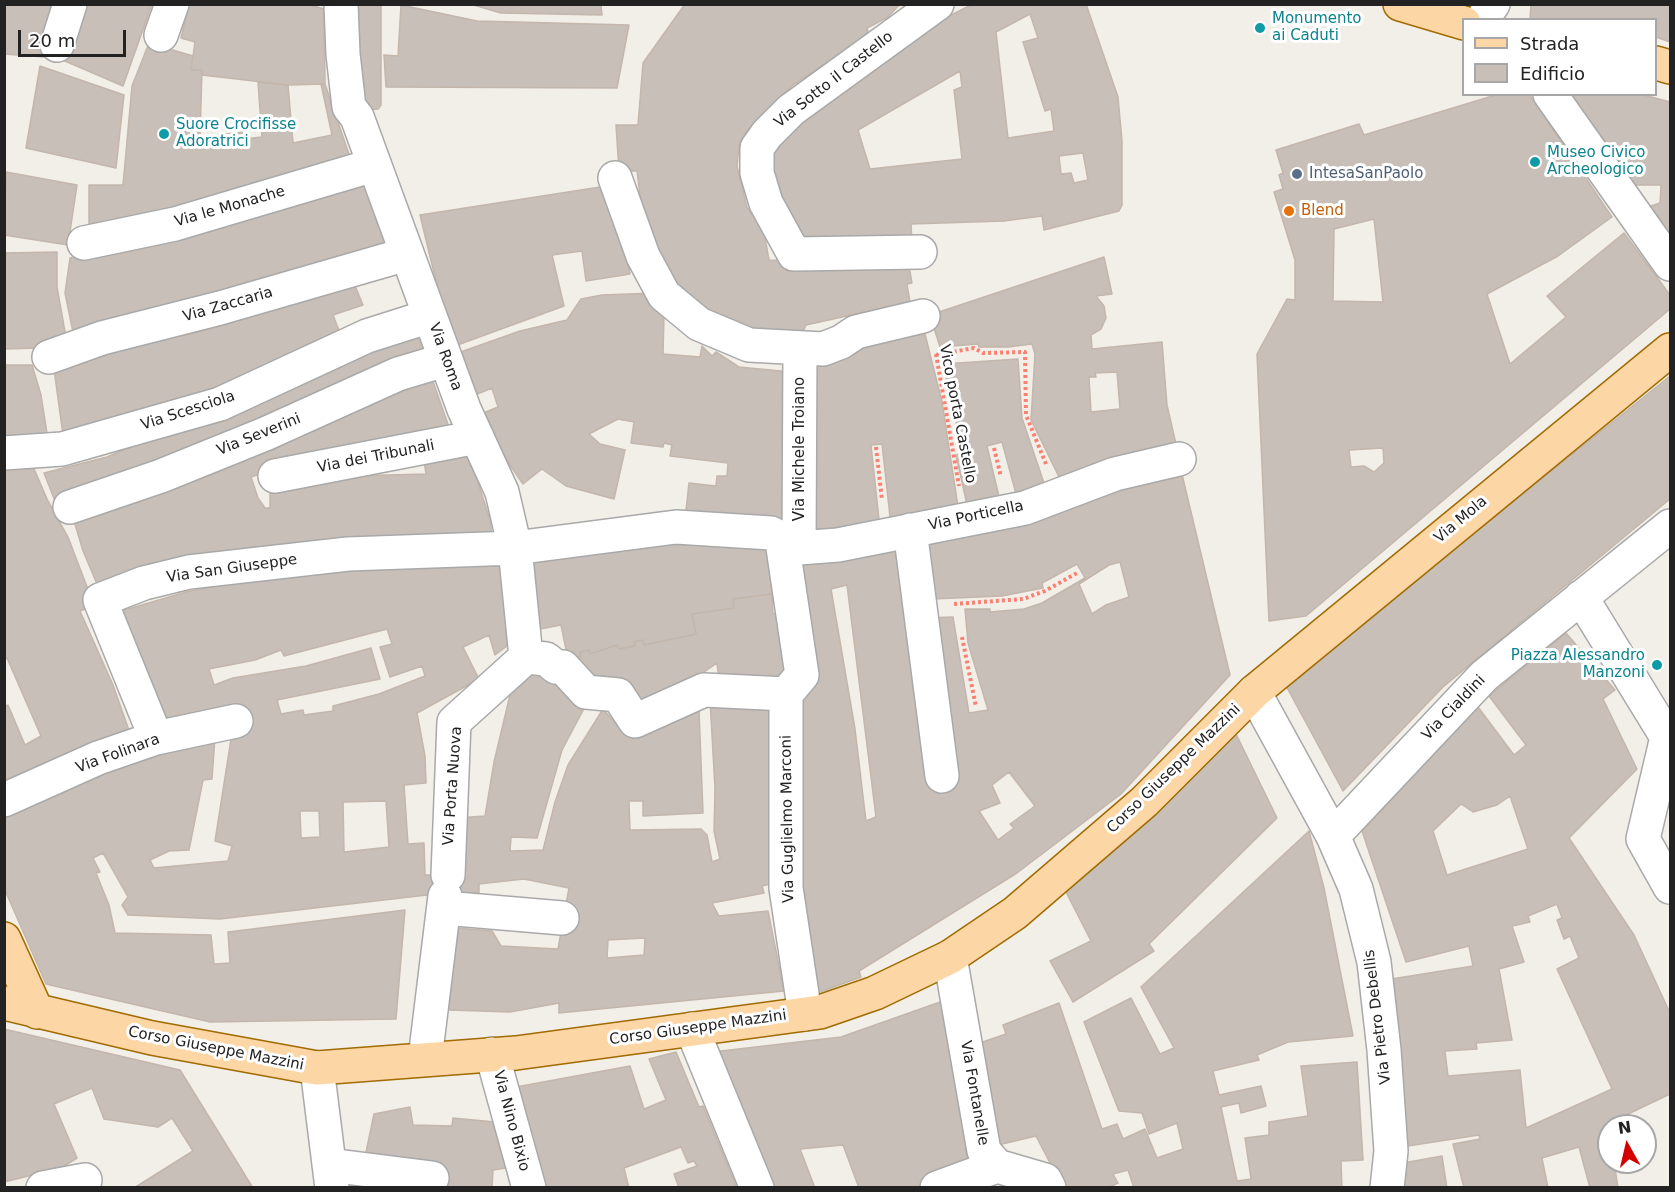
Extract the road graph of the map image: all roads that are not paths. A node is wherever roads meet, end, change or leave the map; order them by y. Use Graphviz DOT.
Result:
graph roads {
  1 [pos="70,4"];
  2 [pos="172,4"];
  3 [pos="341,4"];
  4 [pos="937,4"];
  5 [pos="1400,4"];
  6 [pos="1493,4"];
  7 [pos="1483,18"];
  8 [pos="1462,22"];
  9 [pos="161,35"];
  10 [pos="57,45"];
  11 [pos="1551,96"];
  12 [pos="375,165"];
  13 [pos="615,178"];
  14 [pos="84,243"];
  15 [pos="920,252"];
  16 [pos="407,254"];
  17 [pos="1671,264"];
  18 [pos="430,316"];
  19 [pos="922,316"];
  20 [pos="800,349"];
  21 [pos="1671,350"];
  22 [pos="49,357"];
  23 [pos="445,360"];
  24 [pos="477,437"];
  25 [pos="4,453"];
  26 [pos="1179,459"];
  27 [pos="275,476"];
  28 [pos="70,507"];
  29 [pos="1671,526"];
  30 [pos="898,532"];
  31 [pos="784,541"];
  32 [pos="515,548"];
  33 [pos="1581,597"];
  34 [pos="526,657"];
  35 [pos="1254,693"];
  36 [pos="786,694"];
  37 [pos="236,721"];
  38 [pos="156,738"];
  39 [pos="942,776"];
  40 [pos="4,800"];
  41 [pos="1333,836"];
  42 [pos="1671,887"];
  43 [pos="446,893"];
  44 [pos="562,918"];
  45 [pos="4,939"];
  46 [pos="950,957"];
  47 [pos="4,1003"];
  48 [pos="37,1012"];
  49 [pos="805,1014"];
  50 [pos="692,1029"];
  51 [pos="492,1054"];
  52 [pos="425,1059"];
  53 [pos="317,1068"];
  54 [pos="997,1166"];
  55 [pos="331,1176"];
  56 [pos="432,1178"];
  57 [pos="85,1180"];
  58 [pos="43,1188"];
  59 [pos="529,1188"];
  60 [pos="757,1188"];
  61 [pos="937,1188"];
  62 [pos="1049,1188"];
  63 [pos="1386,1188"];
  1 -- 10 [label="street"];
  2 -- 9 [label="street"];
  3 -- 12 [label="street, Via Roma"];
  4 -- 15 [label="street, Via Sotto il Castello"];
  5 -- 8 [label="main road"];
  6 -- 7 [label="street"];
  11 -- 17 [label="street"];
  12 -- 14 [label="street, Via le Monache"];
  12 -- 16 [label="street, Via Roma"];
  13 -- 20 [label="street"];
  16 -- 18 [label="street, Via Roma"];
  16 -- 22 [label="street, Via Zaccaria"];
  18 -- 23 [label="street, Via Roma"];
  18 -- 25 [label="street, Via Scesciola"];
  19 -- 20 [label="street"];
  20 -- 31 [label="street, Via Michele Troiano"];
  21 -- 35 [label="main road, Via Mola"];
  23 -- 24 [label="street, Via Roma"];
  23 -- 28 [label="street, Via Severini"];
  24 -- 27 [label="street, Via dei Tribunali"];
  24 -- 32 [label="street, Via Roma"];
  26 -- 30 [label="street, Via Porticella"];
  29 -- 33 [label="street, Via Cialdini"];
  30 -- 31 [label="street, Via Porticella"];
  30 -- 39 [label="street"];
  31 -- 32 [label="street, Via Porticella"];
  31 -- 36 [label="street, Via Michele Troiano"];
  32 -- 34 [label="street"];
  32 -- 38 [label="street, Via San Giuseppe"];
  33 -- 41 [label="street, Via Cialdini"];
  33 -- 42 [label="street"];
  34 -- 36 [label="street"];
  34 -- 43 [label="street, Via Porta Nuova"];
  35 -- 41 [label="street, Via Pietro Debellis"];
  35 -- 46 [label="main road, Corso Giuseppe Mazzini"];
  36 -- 49 [label="street, Via Guglielmo Marconi"];
  37 -- 38 [label="street, Via Folinara"];
  38 -- 40 [label="street, Via Folinara"];
  41 -- 63 [label="street, Via Pietro Debellis"];
  43 -- 44 [label="street"];
  43 -- 52 [label="street, Via Porta Nuova"];
  45 -- 48 [label="main road"];
  46 -- 49 [label="main road, Corso Giuseppe Mazzini"];
  46 -- 54 [label="street, Via Fontanelle"];
  47 -- 48 [label="main road, Corso Giuseppe Mazzini"];
  48 -- 53 [label="main road, Corso Giuseppe Mazzini"];
  49 -- 50 [label="main road, Corso Giuseppe Mazzini"];
  50 -- 51 [label="main road, Corso Giuseppe Mazzini"];
  50 -- 60 [label="street"];
  51 -- 52 [label="main road, Corso Giuseppe Mazzini"];
  51 -- 59 [label="street, Via Nino Bixio"];
  52 -- 53 [label="main road, Corso Giuseppe Mazzini"];
  53 -- 55 [label="street"];
  54 -- 61 [label="street"];
  54 -- 62 [label="street"];
  55 -- 56 [label="street"];
  57 -- 58 [label="street"];
}
